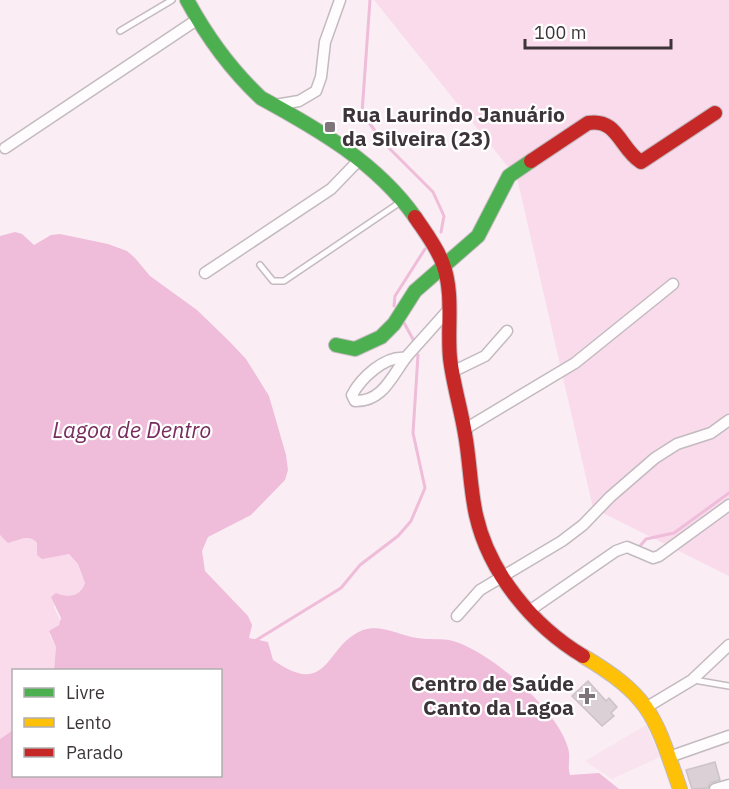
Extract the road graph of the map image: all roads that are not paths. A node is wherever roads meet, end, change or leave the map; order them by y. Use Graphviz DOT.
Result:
graph roads {
  1 [pos="172,0"];
  2 [pos="187,0"];
  3 [pos="340,0"];
  4 [pos="198,19"];
  5 [pos="120,31"];
  6 [pos="275,105"];
  7 [pos="715,113"];
  8 [pos="5,148"];
  9 [pos="360,159"];
  10 [pos="403,201"];
  11 [pos="261,265"];
  12 [pos="444,266"];
  13 [pos="205,273"];
  14 [pos="673,285"];
  15 [pos="449,309"];
  16 [pos="507,331"];
  17 [pos="336,345"];
  18 [pos="406,358"];
  19 [pos="452,372"];
  20 [pos="729,420"];
  21 [pos="465,429"];
  22 [pos="729,505"];
  23 [pos="503,575"];
  24 [pos="530,610"];
  25 [pos="458,616"];
  26 [pos="729,645"];
  27 [pos="692,680"];
  28 [pos="729,686"];
  29 [pos="647,707"];
  30 [pos="729,736"];
  31 [pos="669,757"];
  32 [pos="729,785"];
  33 [pos="680,789"];
  34 [pos="715,789"];
  1 -- 5 [label="lane"];
  2 -- 4 [label="main road"];
  3 -- 6 [label="street"];
  4 -- 6 [label="main road"];
  4 -- 8 [label="street"];
  6 -- 9 [label="main road"];
  7 -- 12 [label="main road"];
  9 -- 10 [label="main road"];
  9 -- 13 [label="street"];
  10 -- 11 [label="lane"];
  10 -- 12 [label="main road"];
  12 -- 15 [label="main road"];
  12 -- 17 [label="main road"];
  14 -- 21 [label="street"];
  15 -- 18 [label="street"];
  15 -- 19 [label="main road"];
  16 -- 19 [label="street"];
  18 -- 18 [label="street"];
  19 -- 21 [label="main road"];
  20 -- 23 [label="street"];
  21 -- 23 [label="main road"];
  22 -- 24 [label="street"];
  23 -- 24 [label="main road"];
  23 -- 25 [label="street"];
  24 -- 29 [label="main road"];
  26 -- 27 [label="street"];
  27 -- 28 [label="lane"];
  27 -- 29 [label="street"];
  29 -- 31 [label="main road"];
  30 -- 31 [label="street"];
  31 -- 33 [label="main road"];
  32 -- 34 [label="street"];
}
